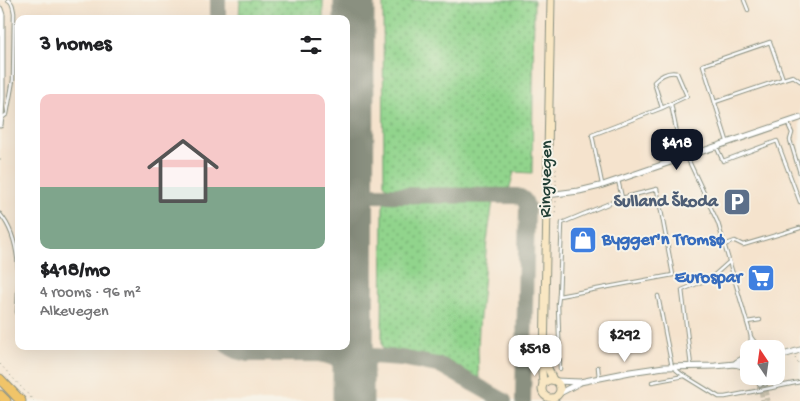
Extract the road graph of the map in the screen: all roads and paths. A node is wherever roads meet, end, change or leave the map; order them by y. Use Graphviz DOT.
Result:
graph roads {
  1 [pos="8,0"];
  2 [pos="551,0"];
  3 [pos="744,0"];
  4 [pos="0,9"];
  5 [pos="748,10"];
  6 [pos="783,79"];
  7 [pos="800,81"];
  8 [pos="715,102"];
  9 [pos="671,104"];
  10 [pos="662,108"];
  11 [pos="2,118"];
  12 [pos="800,118"];
  13 [pos="787,122"];
  14 [pos="0,125"];
  15 [pos="727,143"];
  16 [pos="717,146"];
  17 [pos="686,157"];
  18 [pos="553,159"];
  19 [pos="800,173"];
  20 [pos="618,180"];
  21 [pos="602,185"];
  22 [pos="556,188"];
  23 [pos="547,195"];
  24 [pos="622,198"];
  25 [pos="556,201"];
  26 [pos="800,202"];
  27 [pos="0,214"];
  28 [pos="551,222"];
  29 [pos="800,228"];
  30 [pos="724,245"];
  31 [pos="15,248"];
  32 [pos="729,262"];
  33 [pos="559,296"];
  34 [pos="658,296"];
  35 [pos="760,320"];
  36 [pos="747,322"];
  37 [pos="751,337"];
  38 [pos="751,340"];
  39 [pos="753,340"];
  40 [pos="800,350"];
  41 [pos="785,354"];
  42 [pos="795,357"];
  43 [pos="544,358"];
  44 [pos="740,360"];
  45 [pos="0,364"];
  46 [pos="735,364"];
  47 [pos="740,365"];
  48 [pos="691,366"];
  49 [pos="800,366"];
  50 [pos="598,367"];
  51 [pos="672,367"];
  52 [pos="560,369"];
  53 [pos="686,376"];
  54 [pos="599,378"];
  55 [pos="0,379"];
  56 [pos="554,381"];
  57 [pos="580,382"];
  58 [pos="652,382"];
  59 [pos="800,382"];
  60 [pos="543,384"];
  61 [pos="0,395"];
  62 [pos="543,397"];
  63 [pos="555,397"];
  64 [pos="6,401"];
  65 [pos="21,401"];
  66 [pos="34,401"];
  1 -- 11 [label="lane"];
  2 -- 23 [label="street, Ringvegen"];
  3 -- 5 [label="lane"];
  4 -- 11 [label="street"];
  6 -- 7 [label="lane"];
  6 -- 8 [label="lane"];
  6 -- 8 [label="lane"];
  8 -- 15 [label="lane"];
  9 -- 10 [label="lane"];
  9 -- 10 [label="lane"];
  9 -- 17 [label="lane"];
  10 -- 21 [label="lane"];
  11 -- 14 [label="street"];
  12 -- 13 [label="street"];
  13 -- 15 [label="street"];
  13 -- 19 [label="lane"];
  15 -- 16 [label="street"];
  16 -- 17 [label="street"];
  16 -- 26 [label="lane"];
  17 -- 20 [label="street"];
  17 -- 30 [label="lane"];
  18 -- 22 [label="path"];
  20 -- 21 [label="street"];
  20 -- 24 [label="lane"];
  21 -- 23 [label="street"];
  23 -- 43 [label="street, Ringvegen"];
  24 -- 33 [label="lane"];
  24 -- 33 [label="lane"];
  25 -- 28 [label="path"];
  27 -- 31 [label="lane"];
  29 -- 30 [label="lane"];
  30 -- 32 [label="lane"];
  32 -- 36 [label="lane"];
  32 -- 48 [label="lane"];
  33 -- 52 [label="lane"];
  34 -- 51 [label="lane"];
  35 -- 36 [label="lane"];
  36 -- 37 [label="lane"];
  37 -- 38 [label="lane"];
  37 -- 39 [label="lane"];
  40 -- 41 [label="street"];
  42 -- 49 [label="path"];
  43 -- 56 [label="street, Ringvegen"];
  43 -- 60 [label="street, Ringvegen"];
  44 -- 46 [label="street"];
  45 -- 66 [label="path"];
  46 -- 47 [label="street"];
  46 -- 48 [label="street"];
  48 -- 51 [label="street"];
  50 -- 54 [label="lane"];
  51 -- 53 [label="lane"];
  51 -- 54 [label="street"];
  53 -- 58 [label="lane"];
  53 -- 59 [label="lane, bridge"];
  54 -- 57 [label="street"];
  55 -- 65 [label="highway"];
  56 -- 57 [label="street"];
  56 -- 60 [label="street"];
  56 -- 63 [label="street"];
  57 -- 63 [label="street"];
  60 -- 62 [label="street"];
  61 -- 64 [label="highway"];
  62 -- 63 [label="street"];
}
